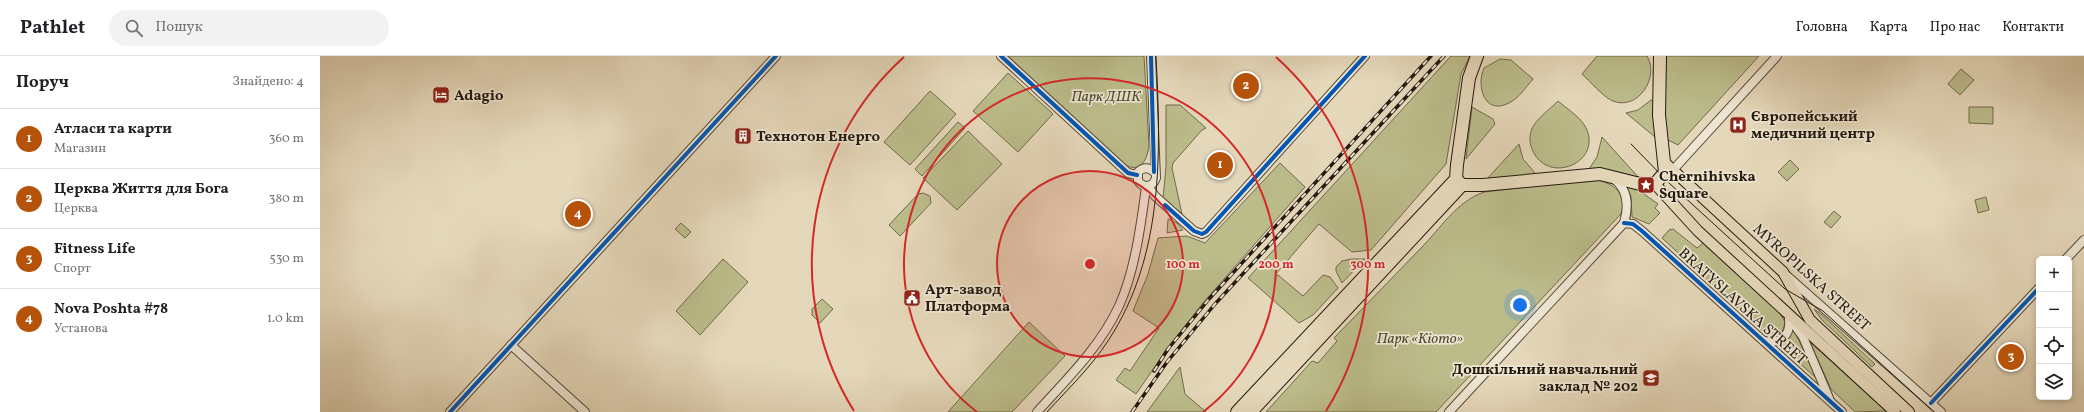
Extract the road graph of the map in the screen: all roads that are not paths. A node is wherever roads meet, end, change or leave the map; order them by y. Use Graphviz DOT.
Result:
graph roads {
  1 [pos="776,56"];
  2 [pos="1001,56"];
  3 [pos="1151,56"];
  4 [pos="1365,56"];
  5 [pos="1477,56"];
  6 [pos="1660,56"];
  7 [pos="1777,56"];
  8 [pos="1668,166"];
  9 [pos="1154,172"];
  10 [pos="1137,175"];
  11 [pos="1609,175"];
  12 [pos="1459,182"];
  13 [pos="1655,184"];
  14 [pos="1147,186"];
  15 [pos="1165,205"];
  16 [pos="1144,207"];
  17 [pos="1624,223"];
  18 [pos="2084,240"];
  19 [pos="2069,256"];
  20 [pos="1783,272"];
  21 [pos="2036,291"];
  22 [pos="1807,317"];
  23 [pos="1791,320"];
  24 [pos="1764,341"];
  25 [pos="511,345"];
  26 [pos="1830,401"];
  27 [pos="1931,403"];
  28 [pos="450,412"];
  29 [pos="585,412"];
  30 [pos="1037,412"];
  31 [pos="1236,412"];
  32 [pos="1251,412"];
  33 [pos="1449,412"];
  34 [pos="1842,412"];
  35 [pos="1895,412"];
  36 [pos="1909,412"];
  37 [pos="1941,412"];
  1 -- 25 [label="street"];
  2 -- 10 [label="street"];
  3 -- 9 [label="street"];
  4 -- 15 [label="street"];
  5 -- 12 [label="highway"];
  6 -- 8 [label="highway"];
  7 -- 8 [label="street"];
  8 -- 13 [label="highway"];
  8 -- 20 [label="main road, MYROPILSKA STREET"];
  9 -- 10 [label="street"];
  9 -- 14 [label="street"];
  10 -- 14 [label="street"];
  11 -- 12 [label="highway"];
  11 -- 13 [label="highway"];
  11 -- 17 [label="street"];
  12 -- 31 [label="highway"];
  12 -- 32 [label="highway"];
  13 -- 23 [label="main road, BRATYSLAVSKA STREET"];
  14 -- 15 [label="street"];
  14 -- 16 [label="street"];
  15 -- 16 [label="street"];
  16 -- 30 [label="street"];
  17 -- 24 [label="street, BRATYSLAVSKA STREET"];
  17 -- 33 [label="street"];
  18 -- 19 [label="street"];
  20 -- 22 [label="main road"];
  20 -- 27 [label="street, MYROPILSKA STREET"];
  21 -- 27 [label="street"];
  22 -- 23 [label="main road"];
  22 -- 36 [label="main road"];
  23 -- 24 [label="street"];
  23 -- 26 [label="street, BRATYSLAVSKA STREET"];
  23 -- 35 [label="main road, BRATYSLAVSKA STREET"];
  24 -- 26 [label="street, BRATYSLAVSKA STREET"];
  25 -- 28 [label="street"];
  25 -- 29 [label="street"];
  26 -- 34 [label="street, BRATYSLAVSKA STREET"];
  27 -- 37 [label="street, MYROPILSKA STREET"];
}
